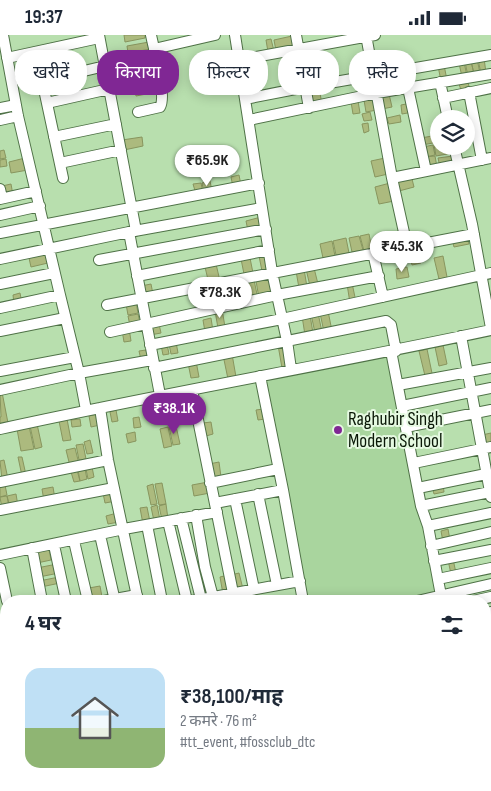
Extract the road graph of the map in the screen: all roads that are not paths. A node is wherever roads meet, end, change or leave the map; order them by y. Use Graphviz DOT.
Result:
graph roads {
  1 [pos="151,35"];
  2 [pos="215,35"];
  3 [pos="235,35"];
  4 [pos="296,35"];
  5 [pos="369,36"];
  6 [pos="99,37"];
  7 [pos="2,40"];
  8 [pos="154,49"];
  9 [pos="299,49"];
  10 [pos="44,50"];
  11 [pos="102,50"];
  12 [pos="237,50"];
  13 [pos="370,50"];
  14 [pos="268,55"];
  15 [pos="491,55"];
  16 [pos="15,57"];
  17 [pos="7,59"];
  18 [pos="416,68"];
  19 [pos="4,71"];
  20 [pos="491,74"];
  21 [pos="440,82"];
  22 [pos="416,86"];
  23 [pos="491,88"];
  24 [pos="97,92"];
  25 [pos="469,92"];
  26 [pos="278,93"];
  27 [pos="45,95"];
  28 [pos="110,95"];
  29 [pos="244,95"];
  30 [pos="307,95"];
  31 [pos="367,95"];
  32 [pos="377,95"];
  33 [pos="410,95"];
  34 [pos="443,98"];
  35 [pos="245,99"];
  36 [pos="47,103"];
  37 [pos="16,105"];
  38 [pos="309,107"];
  39 [pos="0,108"];
  40 [pos="446,110"];
  41 [pos="138,112"];
  42 [pos="18,116"];
  43 [pos="0,120"];
  44 [pos="249,120"];
  45 [pos="116,124"];
  46 [pos="54,137"];
  47 [pos="121,151"];
  48 [pos="456,155"];
  49 [pos="487,159"];
  50 [pos="60,163"];
  51 [pos="458,164"];
  52 [pos="426,171"];
  53 [pos="63,178"];
  54 [pos="392,178"];
  55 [pos="259,183"];
  56 [pos="36,191"];
  57 [pos="1,195"];
  58 [pos="40,206"];
  59 [pos="132,207"];
  60 [pos="262,208"];
  61 [pos="0,215"];
  62 [pos="44,225"];
  63 [pos="266,229"];
  64 [pos="133,231"];
  65 [pos="0,233"];
  66 [pos="474,233"];
  67 [pos="407,246"];
  68 [pos="49,249"];
  69 [pos="269,250"];
  70 [pos="373,253"];
  71 [pos="133,254"];
  72 [pos="0,259"];
  73 [pos="99,260"];
  74 [pos="272,272"];
  75 [pos="54,273"];
  76 [pos="486,274"];
  77 [pos="137,276"];
  78 [pos="379,276"];
  79 [pos="0,284"];
  80 [pos="60,295"];
  81 [pos="277,295"];
  82 [pos="383,297"];
  83 [pos="141,299"];
  84 [pos="107,305"];
  85 [pos="0,308"];
  86 [pos="65,318"];
  87 [pos="282,319"];
  88 [pos="146,325"];
  89 [pos="491,329"];
  90 [pos="0,331"];
  91 [pos="110,332"];
  92 [pos="462,336"];
  93 [pos="287,341"];
  94 [pos="150,345"];
  95 [pos="393,351"];
  96 [pos="75,357"];
  97 [pos="153,364"];
  98 [pos="491,367"];
  99 [pos="291,369"];
  100 [pos="0,371"];
  101 [pos="467,372"];
  102 [pos="79,373"];
  103 [pos="260,376"];
  104 [pos="398,385"];
  105 [pos="491,388"];
  106 [pos="0,390"];
  107 [pos="192,390"];
  108 [pos="470,392"];
  109 [pos="160,395"];
  110 [pos="402,405"];
  111 [pos="100,408"];
  112 [pos="86,410"];
  113 [pos="491,410"];
  114 [pos="475,413"];
  115 [pos="406,427"];
  116 [pos="0,429"];
  117 [pos="487,448"];
  118 [pos="108,460"];
  119 [pos="414,463"];
  120 [pos="278,469"];
  121 [pos="488,478"];
  122 [pos="0,482"];
  123 [pos="210,483"];
  124 [pos="114,488"];
  125 [pos="418,488"];
  126 [pos="283,490"];
  127 [pos="258,494"];
  128 [pos="490,494"];
  129 [pos="235,499"];
  130 [pos="421,506"];
  131 [pos="216,507"];
  132 [pos="0,510"];
  133 [pos="491,513"];
  134 [pos="196,515"];
  135 [pos="181,518"];
  136 [pos="168,521"];
  137 [pos="147,525"];
  138 [pos="428,526"];
  139 [pos="124,529"];
  140 [pos="491,533"];
  141 [pos="100,535"];
  142 [pos="74,541"];
  143 [pos="54,545"];
  144 [pos="432,546"];
  145 [pos="32,548"];
  146 [pos="491,550"];
  147 [pos="0,555"];
  148 [pos="434,561"];
  149 [pos="0,568"];
  150 [pos="491,568"];
  151 [pos="438,579"];
  152 [pos="300,581"];
  153 [pos="491,584"];
  154 [pos="277,585"];
  155 [pos="254,589"];
  156 [pos="233,593"];
  157 [pos="6,595"];
  158 [pos="41,595"];
  159 [pos="65,595"];
  160 [pos="87,595"];
  161 [pos="110,595"];
  162 [pos="137,595"];
  163 [pos="161,595"];
  164 [pos="186,595"];
  165 [pos="195,595"];
  166 [pos="214,595"];
  167 [pos="226,595"];
  168 [pos="303,595"];
  169 [pos="440,595"];
  170 [pos="454,595"];
  1 -- 8 [label="street"];
  2 -- 8 [label="street"];
  3 -- 12 [label="street"];
  4 -- 9 [label="street"];
  5 -- 9 [label="street"];
  5 -- 13 [label="street"];
  6 -- 10 [label="street"];
  6 -- 11 [label="street"];
  7 -- 17 [label="street"];
  8 -- 41 [label="street"];
  9 -- 14 [label="street"];
  15 -- 18 [label="street"];
  16 -- 17 [label="street"];
  17 -- 19 [label="street"];
  19 -- 37 [label="street"];
  20 -- 21 [label="street"];
  21 -- 22 [label="street"];
  21 -- 34 [label="street"];
  23 -- 25 [label="street"];
  24 -- 36 [label="street"];
  25 -- 34 [label="street"];
  25 -- 49 [label="street"];
  26 -- 35 [label="street"];
  27 -- 36 [label="street"];
  28 -- 45 [label="street"];
  29 -- 35 [label="street"];
  30 -- 38 [label="street"];
  31 -- 38 [label="street"];
  32 -- 54 [label="street"];
  33 -- 52 [label="street"];
  34 -- 40 [label="street"];
  35 -- 44 [label="street"];
  36 -- 46 [label="street"];
  37 -- 39 [label="street"];
  37 -- 42 [label="street"];
  38 -- 44 [label="street"];
  42 -- 43 [label="street"];
  42 -- 56 [label="street"];
  44 -- 55 [label="street"];
  45 -- 46 [label="street"];
  45 -- 47 [label="street"];
  46 -- 50 [label="street"];
  47 -- 50 [label="street"];
  47 -- 59 [label="street"];
  48 -- 51 [label="street"];
  49 -- 51 [label="street"];
  50 -- 53 [label="street"];
  51 -- 52 [label="street"];
  51 -- 66 [label="street"];
  52 -- 54 [label="street"];
  54 -- 67 [label="street"];
  55 -- 59 [label="street"];
  55 -- 60 [label="street"];
  56 -- 57 [label="street"];
  56 -- 58 [label="street"];
  58 -- 61 [label="street"];
  58 -- 62 [label="street"];
  59 -- 62 [label="street"];
  59 -- 64 [label="street"];
  60 -- 63 [label="street"];
  60 -- 64 [label="street"];
  62 -- 65 [label="street"];
  62 -- 68 [label="street"];
  63 -- 69 [label="street"];
  63 -- 71 [label="street"];
  64 -- 68 [label="street"];
  64 -- 71 [label="street"];
  66 -- 67 [label="street"];
  66 -- 76 [label="street"];
  67 -- 70 [label="street"];
  68 -- 72 [label="street"];
  68 -- 75 [label="street"];
  69 -- 74 [label="street"];
  69 -- 77 [label="street"];
  70 -- 74 [label="street"];
  70 -- 78 [label="street"];
  71 -- 73 [label="street"];
  71 -- 77 [label="street"];
  74 -- 81 [label="street"];
  74 -- 83 [label="street"];
  75 -- 79 [label="street"];
  75 -- 80 [label="street"];
  76 -- 82 [label="street"];
  76 -- 89 [label="street"];
  77 -- 83 [label="street"];
  78 -- 81 [label="street"];
  78 -- 82 [label="street"];
  80 -- 85 [label="street"];
  80 -- 86 [label="street"];
  81 -- 87 [label="street"];
  81 -- 88 [label="street"];
  82 -- 87 [label="street"];
  83 -- 84 [label="street"];
  83 -- 88 [label="street"];
  86 -- 90 [label="street"];
  86 -- 96 [label="street"];
  87 -- 93 [label="street"];
  87 -- 94 [label="street"];
  88 -- 91 [label="street"];
  88 -- 94 [label="street"];
  89 -- 92 [label="street"];
  92 -- 95 [label="street"];
  92 -- 101 [label="street"];
  93 -- 95 [label="street"];
  93 -- 97 [label="street"];
  93 -- 99 [label="street"];
  94 -- 97 [label="street"];
  95 -- 99 [label="street"];
  95 -- 104 [label="street"];
  96 -- 100 [label="street"];
  96 -- 102 [label="street"];
  97 -- 102 [label="street"];
  97 -- 109 [label="street"];
  98 -- 101 [label="street"];
  99 -- 103 [label="street"];
  101 -- 104 [label="street"];
  101 -- 108 [label="street"];
  102 -- 106 [label="street"];
  102 -- 112 [label="street"];
  103 -- 107 [label="street"];
  103 -- 120 [label="street"];
  104 -- 110 [label="street"];
  105 -- 108 [label="street"];
  107 -- 109 [label="street"];
  107 -- 123 [label="street"];
  108 -- 110 [label="street"];
  108 -- 114 [label="street"];
  109 -- 111 [label="street"];
  110 -- 115 [label="street"];
  111 -- 112 [label="street"];
  111 -- 118 [label="street"];
  112 -- 116 [label="street"];
  113 -- 114 [label="street"];
  114 -- 115 [label="street"];
  114 -- 117 [label="street"];
  115 -- 119 [label="street"];
  117 -- 119 [label="street"];
  117 -- 121 [label="street"];
  118 -- 122 [label="street"];
  118 -- 124 [label="street"];
  119 -- 125 [label="street"];
  120 -- 123 [label="street"];
  120 -- 126 [label="street"];
  121 -- 125 [label="street"];
  121 -- 128 [label="street"];
  123 -- 131 [label="street"];
  124 -- 132 [label="street"];
  124 -- 139 [label="street"];
  125 -- 130 [label="street"];
  126 -- 127 [label="street"];
  126 -- 152 [label="street"];
  127 -- 129 [label="street"];
  127 -- 154 [label="street"];
  128 -- 130 [label="street"];
  129 -- 131 [label="street"];
  129 -- 155 [label="street"];
  130 -- 138 [label="street"];
  131 -- 134 [label="street"];
  131 -- 156 [label="street"];
  133 -- 138 [label="street"];
  134 -- 135 [label="street"];
  134 -- 166 [label="street"];
  135 -- 136 [label="street"];
  135 -- 165 [label="street"];
  136 -- 137 [label="street"];
  136 -- 164 [label="street"];
  137 -- 139 [label="street"];
  137 -- 163 [label="street"];
  138 -- 144 [label="street"];
  139 -- 141 [label="street"];
  139 -- 162 [label="street"];
  140 -- 144 [label="street"];
  141 -- 142 [label="street"];
  141 -- 161 [label="street"];
  142 -- 143 [label="street"];
  142 -- 160 [label="street"];
  143 -- 145 [label="street"];
  143 -- 159 [label="street"];
  144 -- 148 [label="street"];
  145 -- 147 [label="street"];
  145 -- 158 [label="street"];
  146 -- 148 [label="street"];
  148 -- 151 [label="street"];
  149 -- 157 [label="street"];
  150 -- 151 [label="street"];
  151 -- 169 [label="street"];
  152 -- 154 [label="street"];
  152 -- 168 [label="street"];
  153 -- 170 [label="street"];
  154 -- 155 [label="street"];
  155 -- 156 [label="street"];
  156 -- 167 [label="street"];
}
